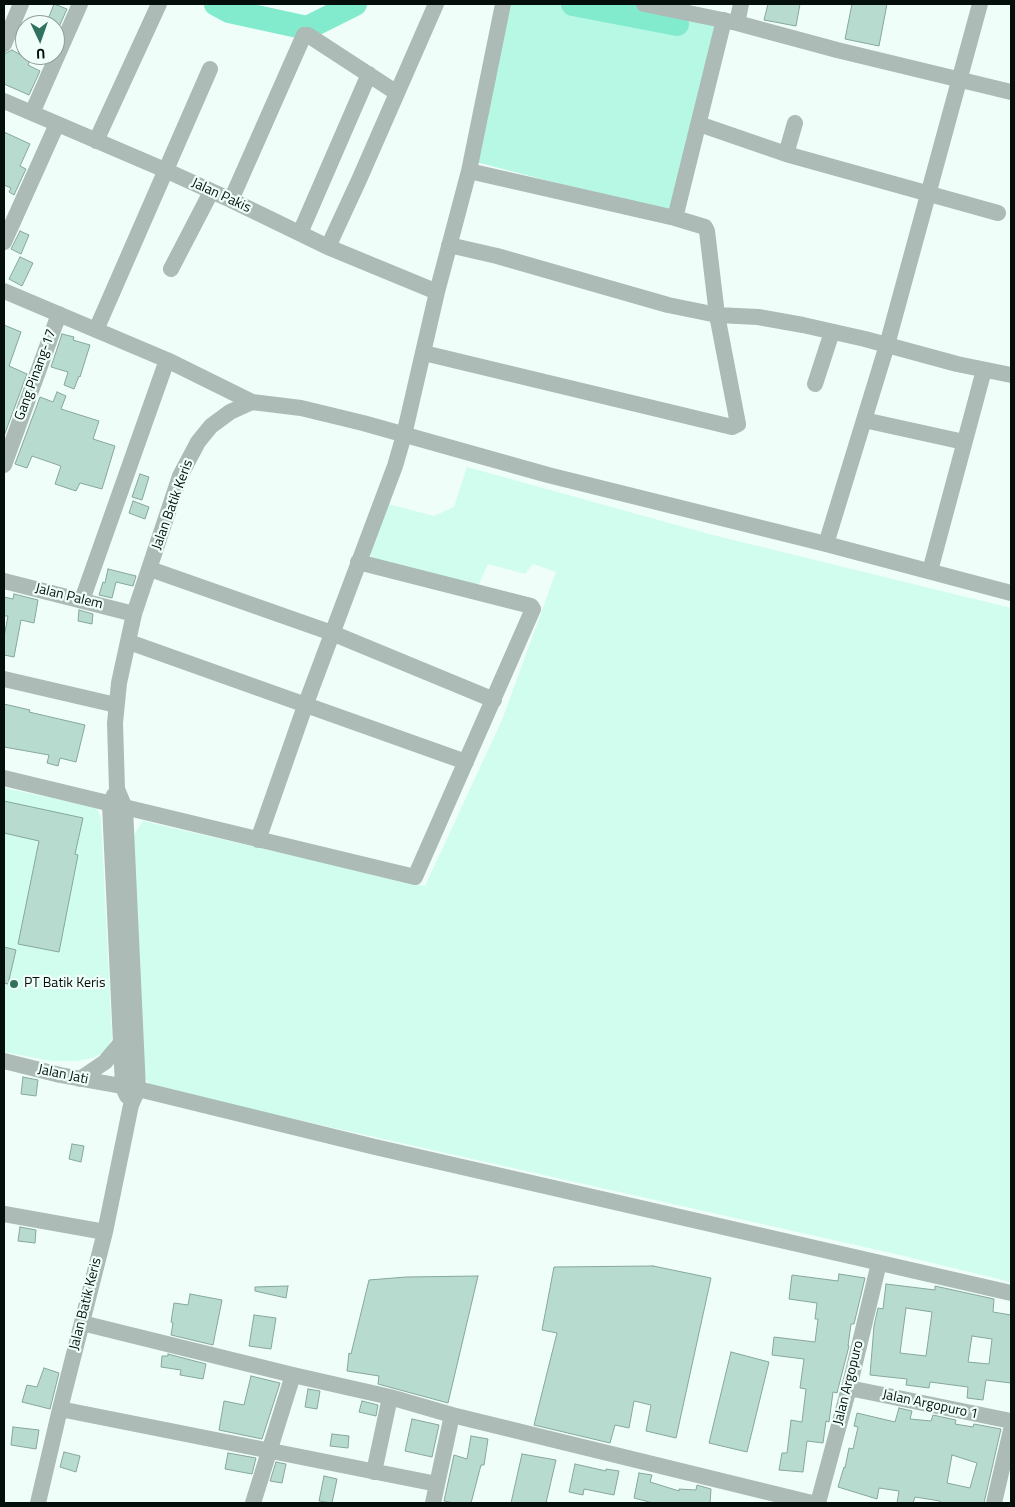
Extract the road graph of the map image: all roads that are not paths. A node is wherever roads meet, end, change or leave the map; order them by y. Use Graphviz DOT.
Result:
graph roads {
  1 [pos="22,4"];
  2 [pos="80,4"];
  3 [pos="159,4"];
  4 [pos="436,4"];
  5 [pos="503,4"];
  6 [pos="644,4"];
  7 [pos="741,4"];
  8 [pos="980,4"];
  9 [pos="731,22"];
  10 [pos="4,44"];
  11 [pos="210,69"];
  12 [pos="369,74"];
  13 [pos="959,80"];
  14 [pos="1011,92"];
  15 [pos="397,93"];
  16 [pos="4,101"];
  17 [pos="32,113"];
  18 [pos="795,123"];
  19 [pos="57,124"];
  20 [pos="699,124"];
  21 [pos="96,141"];
  22 [pos="786,154"];
  23 [pos="165,170"];
  24 [pos="469,170"];
  25 [pos="211,192"];
  26 [pos="928,194"];
  27 [pos="231,200"];
  28 [pos="998,213"];
  29 [pos="675,218"];
  30 [pos="300,233"];
  31 [pos="4,242"];
  32 [pos="449,245"];
  33 [pos="328,247"];
  34 [pos="171,269"];
  35 [pos="4,292"];
  36 [pos="437,292"];
  37 [pos="59,314"];
  38 [pos="717,315"];
  39 [pos="96,330"];
  40 [pos="832,332"];
  41 [pos="887,345"];
  42 [pos="424,353"];
  43 [pos="167,360"];
  44 [pos="984,370"];
  45 [pos="1011,375"];
  46 [pos="815,384"];
  47 [pos="252,402"];
  48 [pos="864,420"];
  49 [pos="404,435"];
  50 [pos="964,442"];
  51 [pos="4,465"];
  52 [pos="826,544"];
  53 [pos="358,562"];
  54 [pos="150,569"];
  55 [pos="930,571"];
  56 [pos="4,581"];
  57 [pos="1011,592"];
  58 [pos="82,600"];
  59 [pos="134,614"];
  60 [pos="332,633"];
  61 [pos="128,642"];
  62 [pos="4,679"];
  63 [pos="494,700"];
  64 [pos="116,705"];
  65 [pos="305,706"];
  66 [pos="466,762"];
  67 [pos="4,778"];
  68 [pos="117,806"];
  69 [pos="258,840"];
  70 [pos="125,973"];
  71 [pos="121,1043"];
  72 [pos="4,1061"];
  73 [pos="80,1079"];
  74 [pos="131,1088"];
  75 [pos="4,1214"];
  76 [pos="105,1232"];
  77 [pos="879,1263"];
  78 [pos="1011,1293"];
  79 [pos="82,1323"];
  80 [pos="293,1375"];
  81 [pos="849,1388"];
  82 [pos="390,1397"];
  83 [pos="60,1409"];
  84 [pos="452,1414"];
  85 [pos="1011,1421"];
  86 [pos="1011,1430"];
  87 [pos="270,1452"];
  88 [pos="374,1472"];
  89 [pos="437,1484"];
  90 [pos="38,1503"];
  91 [pos="253,1503"];
  92 [pos="433,1503"];
  93 [pos="812,1503"];
  94 [pos="818,1503"];
  95 [pos="994,1503"];
  1 -- 10 [label="street"];
  2 -- 17 [label="street"];
  3 -- 21 [label="street"];
  4 -- 15 [label="street"];
  5 -- 24 [label="street"];
  6 -- 9 [label="street"];
  7 -- 9 [label="street"];
  8 -- 13 [label="street"];
  9 -- 13 [label="street"];
  9 -- 20 [label="street"];
  11 -- 23 [label="street"];
  12 -- 15 [label="street"];
  12 -- 27 [label="street"];
  12 -- 30 [label="street"];
  13 -- 14 [label="street"];
  13 -- 26 [label="street"];
  15 -- 33 [label="street"];
  16 -- 17 [label="street, Jalan Pakis"];
  17 -- 19 [label="street, Jalan Pakis"];
  18 -- 22 [label="street"];
  19 -- 21 [label="street, Jalan Pakis"];
  19 -- 31 [label="street"];
  20 -- 22 [label="street"];
  20 -- 29 [label="street"];
  21 -- 23 [label="street, Jalan Pakis"];
  22 -- 26 [label="street"];
  23 -- 25 [label="street, Jalan Pakis"];
  23 -- 39 [label="street"];
  24 -- 29 [label="street"];
  24 -- 32 [label="street"];
  25 -- 27 [label="street, Jalan Pakis"];
  25 -- 34 [label="street"];
  26 -- 28 [label="street"];
  26 -- 41 [label="street"];
  27 -- 30 [label="street, Jalan Pakis"];
  29 -- 38 [label="street"];
  30 -- 33 [label="street, Jalan Pakis"];
  32 -- 36 [label="street"];
  32 -- 38 [label="street"];
  33 -- 36 [label="street, Jalan Pakis"];
  35 -- 37 [label="street"];
  36 -- 42 [label="street"];
  37 -- 39 [label="street"];
  37 -- 51 [label="street, Gang Pinang-17"];
  38 -- 40 [label="street"];
  38 -- 42 [label="street"];
  39 -- 43 [label="street"];
  40 -- 41 [label="street"];
  40 -- 46 [label="street"];
  41 -- 44 [label="street"];
  41 -- 48 [label="street"];
  42 -- 49 [label="street"];
  43 -- 47 [label="street"];
  43 -- 58 [label="street"];
  44 -- 45 [label="street"];
  44 -- 50 [label="street"];
  47 -- 49 [label="street"];
  47 -- 54 [label="street, Jalan Batik Keris"];
  48 -- 50 [label="street"];
  48 -- 52 [label="street"];
  49 -- 52 [label="street"];
  49 -- 53 [label="street"];
  50 -- 55 [label="street"];
  52 -- 55 [label="street"];
  53 -- 60 [label="street"];
  53 -- 63 [label="street"];
  54 -- 59 [label="street, Jalan Batik Keris"];
  54 -- 60 [label="street"];
  55 -- 57 [label="street"];
  56 -- 58 [label="street, Jalan Palem"];
  58 -- 59 [label="street, Jalan Palem"];
  59 -- 61 [label="street, Jalan Batik Keris"];
  60 -- 63 [label="street"];
  60 -- 65 [label="street"];
  61 -- 64 [label="street, Jalan Batik Keris"];
  61 -- 65 [label="street"];
  62 -- 64 [label="street"];
  63 -- 66 [label="street"];
  64 -- 68 [label="street, Jalan Batik Keris"];
  65 -- 66 [label="street"];
  65 -- 69 [label="street"];
  66 -- 69 [label="street"];
  67 -- 68 [label="street"];
  68 -- 69 [label="street"];
  68 -- 70 [label="street"];
  70 -- 71 [label="street"];
  70 -- 74 [label="street"];
  71 -- 73 [label="street"];
  71 -- 74 [label="street"];
  72 -- 73 [label="street, Jalan Jati"];
  73 -- 74 [label="street, Jalan Jati"];
  74 -- 76 [label="street, Jalan Batik Keris"];
  74 -- 77 [label="street, Jalan Jati"];
  75 -- 76 [label="street"];
  76 -- 79 [label="street, Jalan Batik Keris"];
  77 -- 78 [label="street, Jalan Jati"];
  77 -- 81 [label="street, Jalan Argopuro"];
  79 -- 80 [label="street"];
  79 -- 83 [label="street, Jalan Batik Keris"];
  80 -- 82 [label="street"];
  80 -- 87 [label="street"];
  81 -- 85 [label="street, Jalan Argopuro 1"];
  81 -- 94 [label="street, Jalan Argopuro"];
  82 -- 84 [label="street"];
  82 -- 88 [label="street"];
  83 -- 87 [label="street"];
  83 -- 90 [label="street, Jalan Batik Keris"];
  84 -- 89 [label="street"];
  84 -- 93 [label="street"];
  86 -- 95 [label="street"];
  87 -- 88 [label="street"];
  87 -- 91 [label="street"];
  88 -- 89 [label="street"];
  89 -- 92 [label="street"];
}
